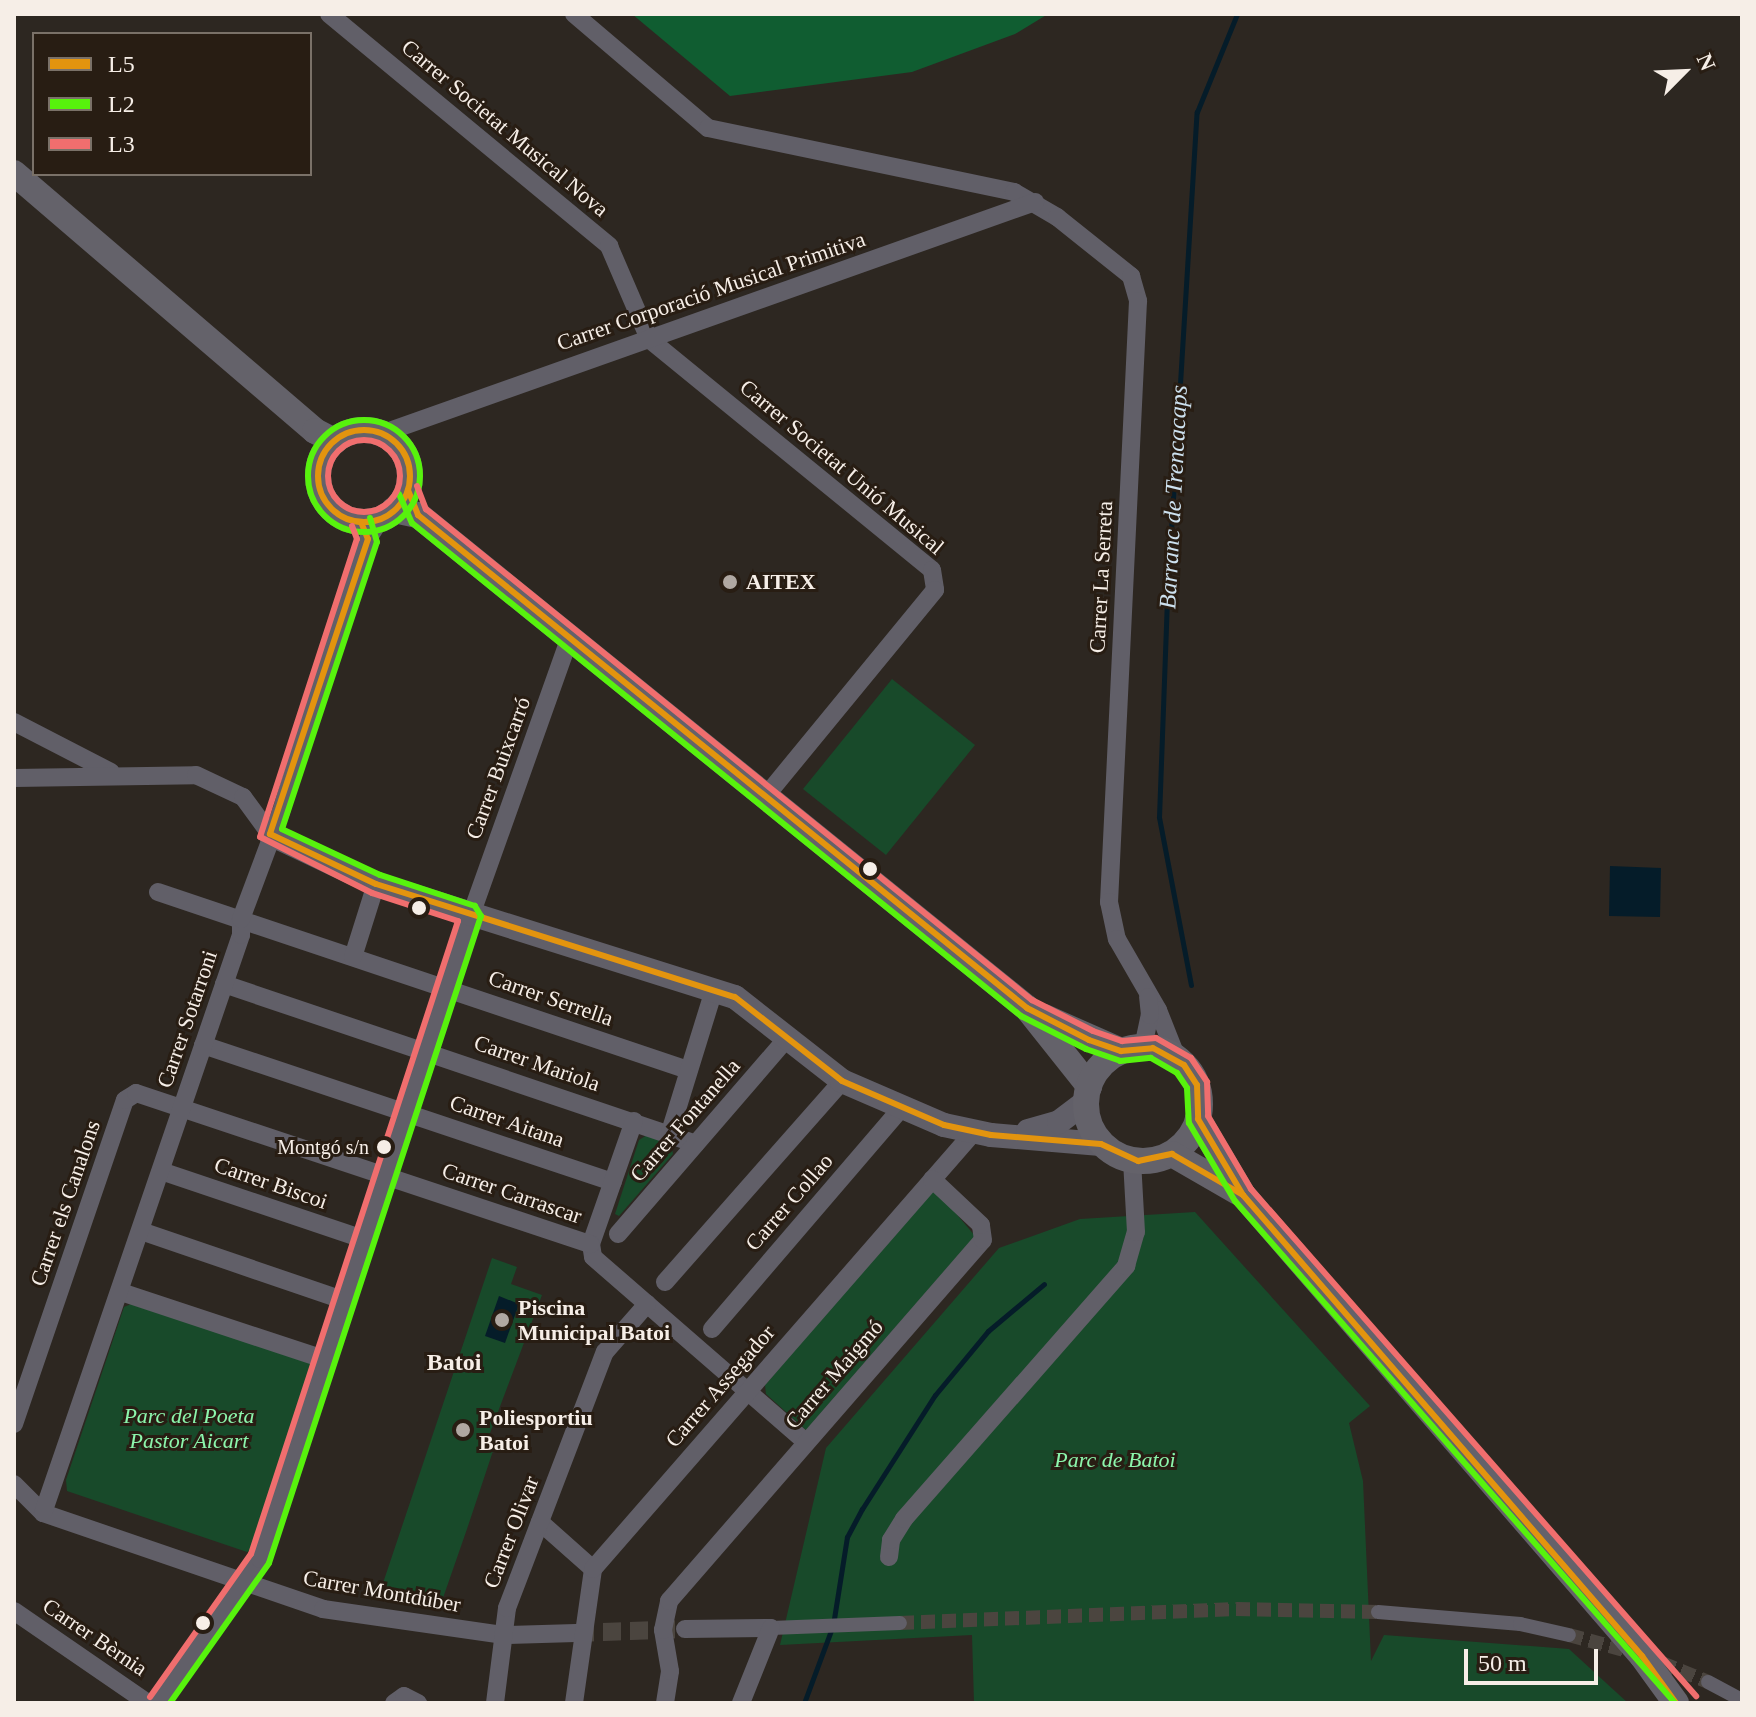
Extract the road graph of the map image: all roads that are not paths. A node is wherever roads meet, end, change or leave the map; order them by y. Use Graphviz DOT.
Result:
graph roads {
  1 [pos="329,14"];
  2 [pos="574,14"];
  3 [pos="14,173"];
  4 [pos="1035,202"];
  5 [pos="649,339"];
  6 [pos="395,436"];
  7 [pos="324,443"];
  8 [pos="388,516"];
  9 [pos="570,637"];
  10 [pos="14,722"];
  11 [pos="117,775"];
  12 [pos="14,778"];
  13 [pos="766,796"];
  14 [pos="270,834"];
  15 [pos="376,884"];
  16 [pos="158,892"];
  17 [pos="471,915"];
  18 [pos="241,919"];
  19 [pos="353,957"];
  20 [pos="224,984"];
  21 [pos="449,988"];
  22 [pos="714,990"];
  23 [pos="1147,995"];
  24 [pos="1027,1008"];
  25 [pos="788,1037"];
  26 [pos="203,1045"];
  27 [pos="1132,1049"];
  28 [pos="429,1052"];
  29 [pos="1177,1058"];
  30 [pos="688,1070"];
  31 [pos="842,1081"];
  32 [pos="1087,1094"];
  33 [pos="902,1107"];
  34 [pos="182,1109"];
  35 [pos="409,1113"];
  36 [pos="1198,1119"];
  37 [pos="634,1121"];
  38 [pos="670,1132"];
  39 [pos="1016,1134"];
  40 [pos="966,1140"];
  41 [pos="696,1144"];
  42 [pos="1101,1144"];
  43 [pos="1172,1154"];
  44 [pos="1132,1161"];
  45 [pos="161,1171"];
  46 [pos="387,1176"];
  47 [pos="932,1179"];
  48 [pos="613,1182"];
  49 [pos="1243,1195"];
  50 [pos="141,1231"];
  51 [pos="618,1234"];
  52 [pos="366,1240"];
  53 [pos="591,1244"];
  54 [pos="665,1282"];
  55 [pos="121,1292"];
  56 [pos="346,1301"];
  57 [pos="647,1304"];
  58 [pos="712,1329"];
  59 [pos="327,1360"];
  60 [pos="749,1390"];
  61 [pos="14,1424"];
  62 [pos="806,1442"];
  63 [pos="17,1496"];
  64 [pos="43,1513"];
  65 [pos="540,1522"];
  66 [pos="889,1557"];
  67 [pos="593,1569"];
  68 [pos="244,1585"];
  69 [pos="14,1611"];
  70 [pos="1378,1612"];
  71 [pos="900,1623"];
  72 [pos="771,1628"];
  73 [pos="685,1629"];
  74 [pos="576,1633"];
  75 [pos="504,1635"];
  76 [pos="1569,1635"];
  77 [pos="1642,1656"];
  78 [pos="1708,1682"];
  79 [pos="396,1700"];
  80 [pos="1742,1700"];
  81 [pos="148,1703"];
  82 [pos="158,1703"];
  83 [pos="418,1703"];
  84 [pos="495,1703"];
  85 [pos="574,1703"];
  86 [pos="665,1703"];
  87 [pos="741,1703"];
  88 [pos="1676,1703"];
  89 [pos="1688,1703"];
  1 -- 5 [label="street, Carrer Societat Musical Nova"];
  2 -- 4 [label="street"];
  3 -- 7 [label="main road"];
  4 -- 5 [label="street, Carrer Corporació Musical Primitiva"];
  4 -- 23 [label="street, Carrer La Serreta"];
  5 -- 6 [label="street, Carrer Corporació Musical Primitiva"];
  5 -- 13 [label="street, Carrer Societat Unió Musical"];
  6 -- 7 [label="main road"];
  6 -- 8 [label="main road"];
  7 -- 8 [label="main road"];
  8 -- 9 [label="main road"];
  8 -- 14 [label="street, Carrer Sotarroni"];
  9 -- 13 [label="main road"];
  9 -- 17 [label="street, Carrer Buixcarró"];
  10 -- 11 [label="street"];
  11 -- 12 [label="street"];
  11 -- 14 [label="street"];
  13 -- 24 [label="main road"];
  14 -- 15 [label="street"];
  14 -- 18 [label="street, Carrer Sotarroni"];
  15 -- 17 [label="street"];
  15 -- 19 [label="street"];
  16 -- 18 [label="street, Carrer Serrella"];
  17 -- 21 [label="street, Carrer Buixcarró"];
  17 -- 22 [label="street"];
  18 -- 19 [label="street, Carrer Serrella"];
  18 -- 20 [label="street, Carrer Sotarroni"];
  19 -- 21 [label="street, Carrer Serrella"];
  20 -- 26 [label="street, Carrer Sotarroni"];
  20 -- 28 [label="street, Carrer Mariola"];
  21 -- 28 [label="street, Carrer Buixcarró"];
  21 -- 30 [label="street, Carrer Serrella"];
  22 -- 25 [label="street"];
  22 -- 30 [label="street"];
  23 -- 27 [label="street, Carrer La Serreta"];
  23 -- 29 [label="street, Carrer La Serreta"];
  24 -- 27 [label="main road"];
  24 -- 32 [label="main road"];
  25 -- 31 [label="street"];
  25 -- 41 [label="street, Carrer Fontanella"];
  26 -- 34 [label="street, Carrer Sotarroni"];
  26 -- 35 [label="street, Carrer Aitana"];
  27 -- 29 [label="main road"];
  27 -- 32 [label="main road"];
  28 -- 35 [label="street, Carrer Buixcarró"];
  28 -- 37 [label="street, Carrer Mariola"];
  29 -- 36 [label="main road"];
  30 -- 38 [label="street"];
  31 -- 33 [label="street"];
  31 -- 54 [label="street"];
  32 -- 39 [label="street"];
  32 -- 42 [label="main road"];
  33 -- 40 [label="street"];
  33 -- 58 [label="street, Carrer Collao"];
  34 -- 45 [label="street, Carrer Sotarroni"];
  34 -- 46 [label="street, Carrer Carrascar"];
  34 -- 61 [label="street, Carrer els Canalons"];
  35 -- 46 [label="street, Carrer Buixcarró"];
  35 -- 48 [label="street, Carrer Aitana"];
  36 -- 43 [label="main road"];
  36 -- 49 [label="main road"];
  37 -- 38 [label="street, Carrer Mariola"];
  37 -- 48 [label="street, Carrer Fontanella"];
  38 -- 41 [label="street, Carrer Mariola"];
  39 -- 40 [label="street"];
  39 -- 42 [label="street"];
  40 -- 47 [label="street, Carrer Assegador"];
  41 -- 51 [label="street, Carrer Fontanella"];
  42 -- 44 [label="main road"];
  43 -- 44 [label="main road"];
  43 -- 49 [label="main road"];
  44 -- 66 [label="street"];
  45 -- 50 [label="street, Carrer Sotarroni"];
  45 -- 52 [label="street, Carrer Biscoi"];
  46 -- 52 [label="street, Carrer Buixcarró"];
  46 -- 53 [label="street, Carrer Carrascar"];
  47 -- 60 [label="street, Carrer Assegador"];
  47 -- 62 [label="street, Carrer Maigmó"];
  48 -- 53 [label="street, Carrer Fontanella"];
  49 -- 77 [label="main road"];
  50 -- 55 [label="street, Carrer Sotarroni"];
  50 -- 56 [label="street"];
  52 -- 56 [label="street, Carrer Buixcarró"];
  53 -- 57 [label="street, Carrer Carrascar"];
  55 -- 59 [label="street"];
  55 -- 64 [label="street, Carrer Sotarroni"];
  56 -- 59 [label="street, Carrer Buixcarró"];
  57 -- 60 [label="street, Carrer Carrascar"];
  57 -- 65 [label="street, Carrer Olivar"];
  59 -- 68 [label="street, Carrer Buixcarró"];
  60 -- 62 [label="street, Carrer Carrascar"];
  60 -- 67 [label="street, Carrer Assegador"];
  62 -- 86 [label="street, Carrer Maigmó"];
  63 -- 64 [label="street, Carrer Montdúber"];
  64 -- 68 [label="street, Carrer Montdúber"];
  65 -- 67 [label="street"];
  65 -- 75 [label="street, Carrer Olivar"];
  67 -- 85 [label="street"];
  68 -- 75 [label="street, Carrer Montdúber"];
  68 -- 82 [label="street, Carrer Buixcarró"];
  69 -- 81 [label="street, Carrer Bèrnia"];
  70 -- 76 [label="street"];
  71 -- 72 [label="street"];
  72 -- 73 [label="street"];
  72 -- 87 [label="street"];
  74 -- 75 [label="street, Carrer Montdúber"];
  75 -- 84 [label="street, Carrer Olivar"];
  77 -- 88 [label="main road"];
  77 -- 89 [label="main road"];
  78 -- 80 [label="street"];
  79 -- 83 [label="street"];
}
